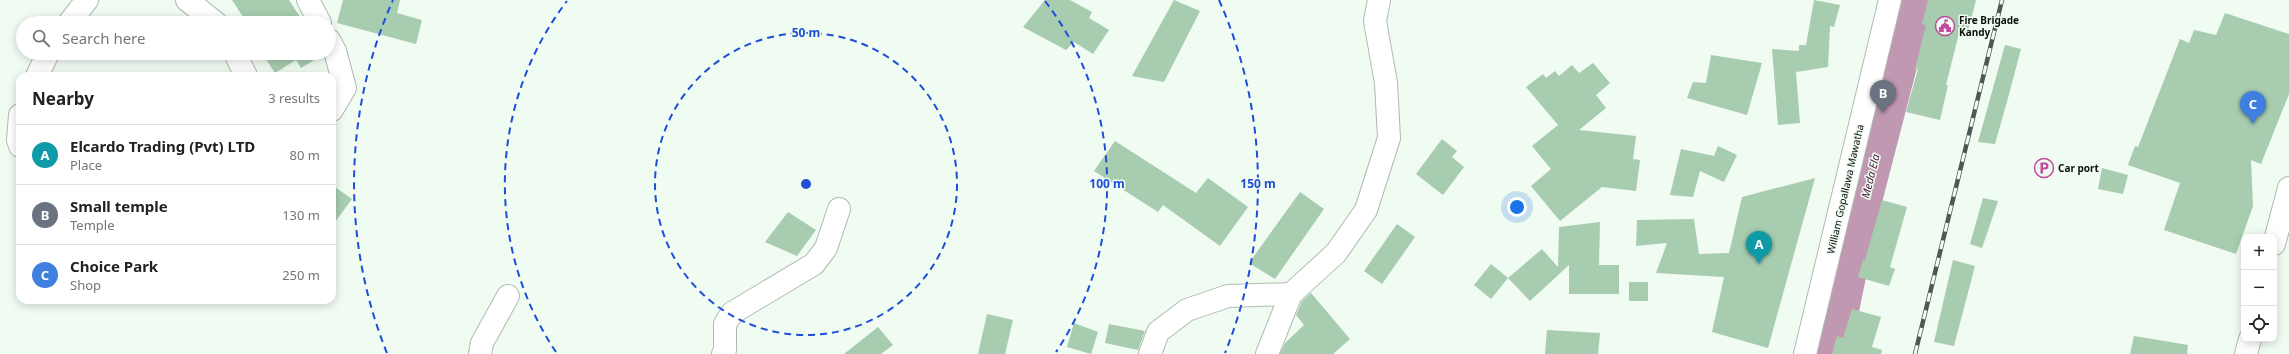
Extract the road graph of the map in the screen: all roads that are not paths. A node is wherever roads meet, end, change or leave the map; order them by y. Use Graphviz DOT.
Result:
graph roads {
  1 [pos="87,0"];
  2 [pos="187,0"];
  3 [pos="308,0"];
  4 [pos="1379,0"];
  5 [pos="1890,0"];
  6 [pos="74,16"];
  7 [pos="207,16"];
  8 [pos="316,16"];
  9 [pos="336,55"];
  10 [pos="45,60"];
  11 [pos="238,60"];
  12 [pos="39,72"];
  13 [pos="244,72"];
  14 [pos="336,103"];
  15 [pos="2289,188"];
  16 [pos="839,209"];
  17 [pos="2277,234"];
  18 [pos="1290,294"];
  19 [pos="508,296"];
  20 [pos="2249,342"];
  21 [pos="480,354"];
  22 [pos="723,354"];
  23 [pos="1150,354"];
  24 [pos="1267,354"];
  25 [pos="1805,354"];
  26 [pos="2246,354"];
  1 -- 6 [label="main road"];
  2 -- 7 [label="main road"];
  3 -- 8 [label="main road"];
  4 -- 18 [label="main road"];
  5 -- 25 [label="main road, William Gopallawa Mawatha"];
  9 -- 14 [label="main road"];
  10 -- 12 [label="main road"];
  11 -- 13 [label="main road"];
  15 -- 17 [label="main road"];
  16 -- 22 [label="main road"];
  18 -- 23 [label="main road"];
  18 -- 24 [label="main road"];
  19 -- 21 [label="main road"];
  20 -- 26 [label="main road"];
}
